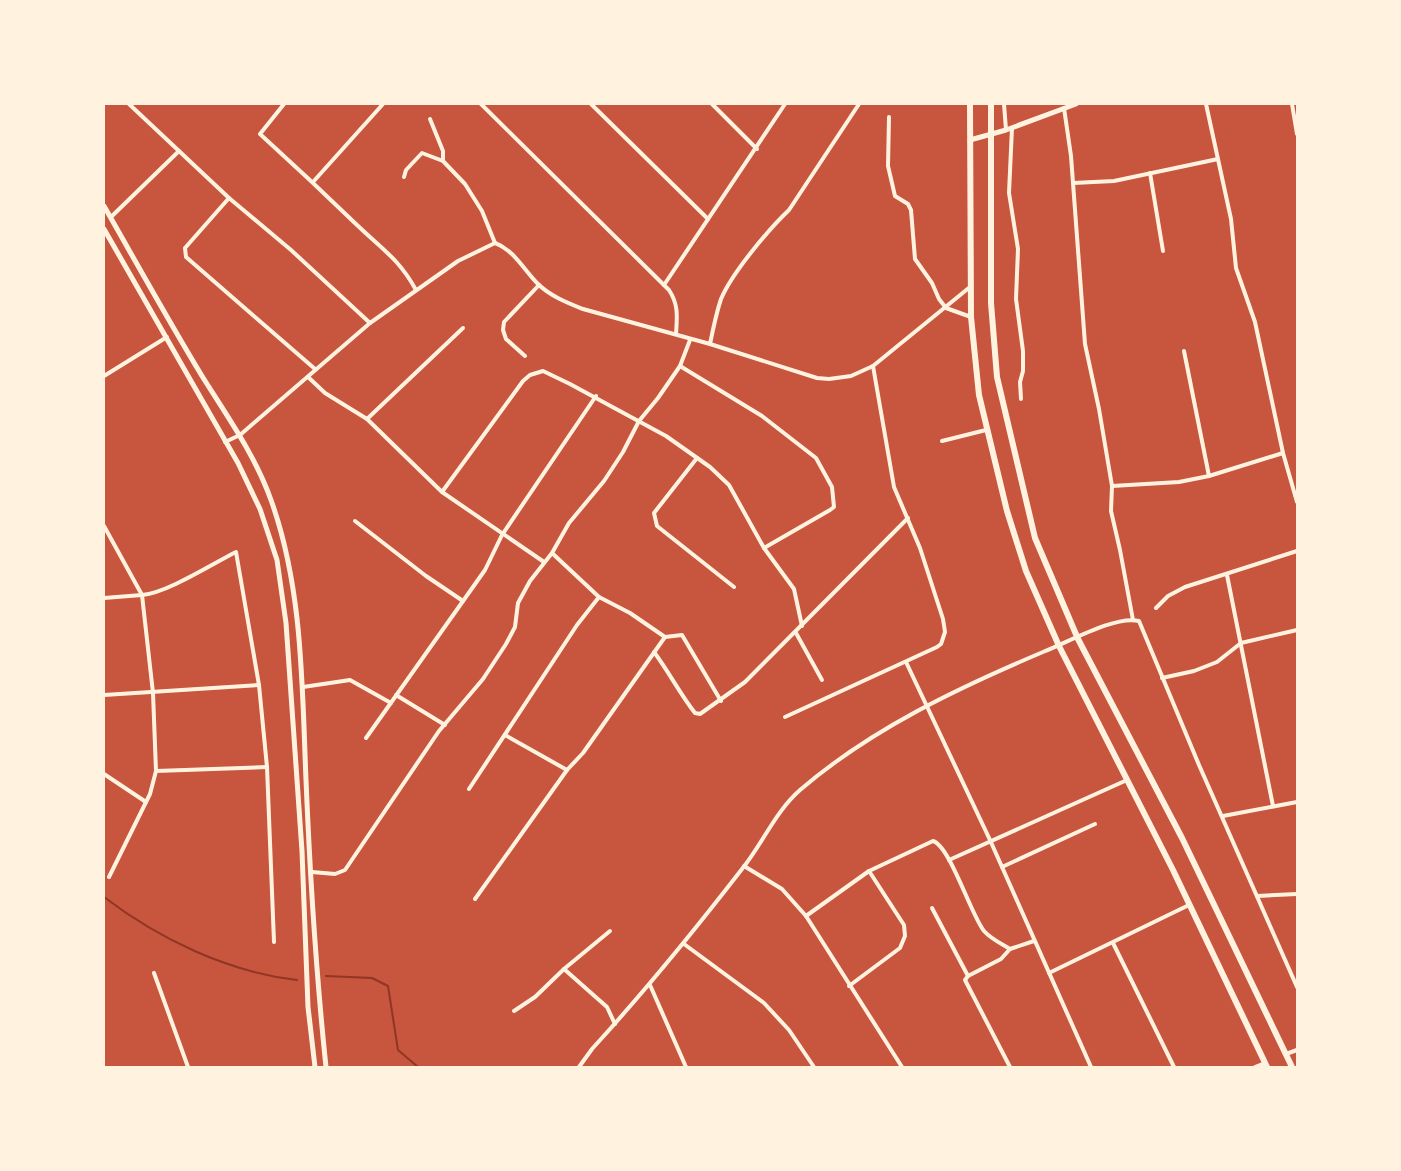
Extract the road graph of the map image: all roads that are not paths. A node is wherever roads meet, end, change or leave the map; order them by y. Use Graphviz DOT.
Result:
graph roads {
  1 [pos="129,104"];
  2 [pos="284,104"];
  3 [pos="383,104"];
  4 [pos="481,104"];
  5 [pos="591,104"];
  6 [pos="712,104"];
  7 [pos="786,104"];
  8 [pos="859,104"];
  9 [pos="970,104"];
  10 [pos="991,104"];
  11 [pos="1004,104"];
  12 [pos="1076,104"];
  13 [pos="1206,104"];
  14 [pos="1292,104"];
  15 [pos="1064,108"];
  16 [pos="430,118"];
  17 [pos="889,118"];
  18 [pos="1009,129"];
  19 [pos="991,134"];
  20 [pos="1297,134"];
  21 [pos="970,140"];
  22 [pos="757,149"];
  23 [pos="179,151"];
  24 [pos="1218,159"];
  25 [pos="443,160"];
  26 [pos="1150,173"];
  27 [pos="404,177"];
  28 [pos="313,182"];
  29 [pos="1072,183"];
  30 [pos="230,198"];
  31 [pos="104,206"];
  32 [pos="111,217"];
  33 [pos="708,219"];
  34 [pos="104,229"];
  35 [pos="495,243"];
  36 [pos="1164,251"];
  37 [pos="664,285"];
  38 [pos="539,286"];
  39 [pos="970,287"];
  40 [pos="416,290"];
  41 [pos="946,308"];
  42 [pos="971,317"];
  43 [pos="370,323"];
  44 [pos="462,328"];
  45 [pos="676,334"];
  46 [pos="166,337"];
  47 [pos="690,340"];
  48 [pos="710,344"];
  49 [pos="1184,351"];
  50 [pos="525,356"];
  51 [pos="680,366"];
  52 [pos="873,366"];
  53 [pos="315,369"];
  54 [pos="104,376"];
  55 [pos="308,377"];
  56 [pos="596,396"];
  57 [pos="1021,399"];
  58 [pos="367,420"];
  59 [pos="639,421"];
  60 [pos="986,430"];
  61 [pos="240,435"];
  62 [pos="942,441"];
  63 [pos="225,442"];
  64 [pos="1283,453"];
  65 [pos="697,458"];
  66 [pos="1209,476"];
  67 [pos="1112,486"];
  68 [pos="442,492"];
  69 [pos="1297,502"];
  70 [pos="908,518"];
  71 [pos="356,521"];
  72 [pos="104,526"];
  73 [pos="502,535"];
  74 [pos="764,548"];
  75 [pos="1297,551"];
  76 [pos="552,552"];
  77 [pos="544,562"];
  78 [pos="1227,575"];
  79 [pos="734,587"];
  80 [pos="142,595"];
  81 [pos="599,597"];
  82 [pos="104,598"];
  83 [pos="463,601"];
  84 [pos="1156,608"];
  85 [pos="1133,620"];
  86 [pos="802,626"];
  87 [pos="1297,630"];
  88 [pos="796,632"];
  89 [pos="665,637"];
  90 [pos="1078,639"];
  91 [pos="1241,643"];
  92 [pos="1059,646"];
  93 [pos="654,652"];
  94 [pos="906,662"];
  95 [pos="1162,678"];
  96 [pos="822,680"];
  97 [pos="259,685"];
  98 [pos="303,687"];
  99 [pos="152,693"];
  100 [pos="396,694"];
  101 [pos="104,695"];
  102 [pos="721,700"];
  103 [pos="390,703"];
  104 [pos="927,707"];
  105 [pos="785,717"];
  106 [pos="445,724"];
  107 [pos="506,735"];
  108 [pos="366,738"];
  109 [pos="267,767"];
  110 [pos="567,770"];
  111 [pos="156,771"];
  112 [pos="104,774"];
  113 [pos="1128,779"];
  114 [pos="469,789"];
  115 [pos="146,802"];
  116 [pos="1297,802"];
  117 [pos="1272,806"];
  118 [pos="1223,816"];
  119 [pos="1095,824"];
  120 [pos="990,840"];
  121 [pos="949,860"];
  122 [pos="744,866"];
  123 [pos="1002,867"];
  124 [pos="869,871"];
  125 [pos="312,872"];
  126 [pos="109,877"];
  127 [pos="1297,894"];
  128 [pos="1257,896"];
  129 [pos="475,899"];
  130 [pos="1189,905"];
  131 [pos="932,908"];
  132 [pos="806,916"];
  133 [pos="610,931"];
  134 [pos="1034,941"];
  135 [pos="274,942"];
  136 [pos="1113,943"];
  137 [pos="684,944"];
  138 [pos="1010,949"];
  139 [pos="564,968"];
  140 [pos="154,973"];
  141 [pos="1049,973"];
  142 [pos="968,976"];
  143 [pos="1296,984"];
  144 [pos="650,985"];
  145 [pos="849,986"];
  146 [pos="514,1011"];
  147 [pos="615,1024"];
  148 [pos="1297,1050"];
  149 [pos="1286,1054"];
  150 [pos="1266,1065"];
  151 [pos="188,1067"];
  152 [pos="315,1067"];
  153 [pos="326,1067"];
  154 [pos="579,1067"];
  155 [pos="686,1067"];
  156 [pos="814,1067"];
  157 [pos="902,1067"];
  158 [pos="1010,1067"];
  159 [pos="1091,1067"];
  160 [pos="1174,1067"];
  161 [pos="1255,1067"];
  162 [pos="1292,1067"];
  1 -- 23 [label="street"];
  2 -- 28 [label="street"];
  3 -- 28 [label="street"];
  4 -- 37 [label="street"];
  5 -- 33 [label="street"];
  6 -- 22 [label="street"];
  7 -- 22 [label="street"];
  8 -- 48 [label="street"];
  9 -- 21 [label="main road"];
  10 -- 19 [label="main road"];
  11 -- 18 [label="street"];
  12 -- 15 [label="street"];
  13 -- 24 [label="street"];
  14 -- 20 [label="street"];
  15 -- 18 [label="street"];
  15 -- 29 [label="street"];
  16 -- 25 [label="street"];
  17 -- 41 [label="street"];
  18 -- 19 [label="street"];
  18 -- 57 [label="street"];
  19 -- 21 [label="street"];
  19 -- 90 [label="main road"];
  21 -- 39 [label="main road"];
  22 -- 33 [label="street"];
  23 -- 30 [label="street"];
  23 -- 32 [label="street"];
  24 -- 26 [label="street"];
  24 -- 64 [label="street"];
  25 -- 27 [label="street"];
  25 -- 35 [label="street"];
  26 -- 29 [label="street"];
  26 -- 36 [label="street"];
  28 -- 40 [label="street"];
  29 -- 67 [label="street"];
  30 -- 43 [label="street"];
  30 -- 53 [label="street"];
  31 -- 32 [label="street"];
  32 -- 61 [label="street"];
  33 -- 37 [label="street"];
  34 -- 46 [label="street"];
  35 -- 38 [label="street"];
  35 -- 40 [label="street"];
  37 -- 45 [label="street"];
  38 -- 45 [label="street"];
  38 -- 50 [label="street"];
  39 -- 41 [label="street"];
  39 -- 42 [label="main road"];
  40 -- 43 [label="street"];
  41 -- 42 [label="street"];
  41 -- 52 [label="street"];
  42 -- 60 [label="main road"];
  43 -- 53 [label="street"];
  44 -- 58 [label="street"];
  45 -- 47 [label="street"];
  46 -- 54 [label="street"];
  46 -- 63 [label="street"];
  47 -- 48 [label="street"];
  47 -- 51 [label="street"];
  48 -- 52 [label="street"];
  49 -- 66 [label="street"];
  51 -- 59 [label="street"];
  51 -- 74 [label="street"];
  52 -- 70 [label="street"];
  53 -- 55 [label="street"];
  55 -- 58 [label="street"];
  55 -- 61 [label="street"];
  56 -- 59 [label="street"];
  56 -- 68 [label="street"];
  56 -- 73 [label="street"];
  58 -- 68 [label="street"];
  59 -- 65 [label="street"];
  59 -- 76 [label="street"];
  60 -- 62 [label="street"];
  60 -- 92 [label="main road"];
  61 -- 63 [label="street"];
  61 -- 98 [label="street"];
  63 -- 152 [label="street"];
  64 -- 66 [label="street"];
  64 -- 69 [label="street"];
  65 -- 74 [label="street"];
  65 -- 79 [label="street"];
  66 -- 67 [label="street"];
  67 -- 85 [label="street"];
  68 -- 73 [label="street"];
  70 -- 86 [label="street"];
  70 -- 94 [label="street"];
  71 -- 83 [label="street"];
  72 -- 80 [label="street"];
  73 -- 77 [label="street"];
  73 -- 83 [label="street"];
  74 -- 86 [label="street"];
  75 -- 78 [label="street"];
  76 -- 77 [label="street"];
  76 -- 81 [label="street"];
  77 -- 106 [label="street"];
  78 -- 84 [label="street"];
  78 -- 91 [label="street"];
  80 -- 82 [label="street"];
  80 -- 97 [label="street"];
  80 -- 99 [label="street"];
  81 -- 89 [label="street"];
  81 -- 107 [label="street"];
  83 -- 100 [label="street"];
  85 -- 90 [label="street"];
  85 -- 95 [label="street"];
  86 -- 88 [label="street"];
  87 -- 91 [label="street"];
  88 -- 96 [label="street"];
  88 -- 102 [label="street"];
  89 -- 93 [label="street"];
  89 -- 102 [label="street"];
  90 -- 92 [label="street"];
  90 -- 149 [label="main road"];
  91 -- 95 [label="street"];
  91 -- 117 [label="street"];
  92 -- 104 [label="street"];
  92 -- 113 [label="main road"];
  93 -- 102 [label="street"];
  93 -- 110 [label="street"];
  94 -- 104 [label="street"];
  94 -- 105 [label="street"];
  95 -- 118 [label="street"];
  97 -- 99 [label="street"];
  97 -- 109 [label="street"];
  98 -- 103 [label="street"];
  98 -- 125 [label="street"];
  99 -- 101 [label="street"];
  99 -- 111 [label="street"];
  100 -- 103 [label="street"];
  100 -- 106 [label="street"];
  103 -- 108 [label="street"];
  104 -- 120 [label="street"];
  104 -- 122 [label="street"];
  106 -- 125 [label="street"];
  107 -- 110 [label="street"];
  107 -- 114 [label="street"];
  109 -- 111 [label="street"];
  109 -- 135 [label="street"];
  110 -- 129 [label="street"];
  111 -- 115 [label="street"];
  112 -- 115 [label="street"];
  113 -- 120 [label="street"];
  113 -- 130 [label="main road"];
  115 -- 126 [label="street"];
  116 -- 117 [label="street"];
  117 -- 118 [label="street"];
  118 -- 128 [label="street"];
  119 -- 123 [label="street"];
  120 -- 121 [label="street"];
  120 -- 123 [label="street"];
  121 -- 124 [label="street"];
  121 -- 138 [label="street"];
  122 -- 132 [label="street"];
  122 -- 137 [label="street"];
  123 -- 134 [label="street"];
  124 -- 132 [label="street"];
  124 -- 145 [label="street"];
  125 -- 153 [label="street"];
  127 -- 128 [label="street"];
  128 -- 143 [label="street"];
  130 -- 136 [label="street"];
  130 -- 150 [label="main road"];
  131 -- 142 [label="street"];
  132 -- 145 [label="street"];
  133 -- 139 [label="street"];
  134 -- 138 [label="street"];
  134 -- 141 [label="street"];
  136 -- 141 [label="street"];
  136 -- 160 [label="street"];
  137 -- 144 [label="street"];
  137 -- 156 [label="street"];
  138 -- 142 [label="street"];
  139 -- 146 [label="street"];
  139 -- 147 [label="street"];
  140 -- 151 [label="street"];
  141 -- 159 [label="street"];
  142 -- 158 [label="street"];
  144 -- 147 [label="street"];
  144 -- 155 [label="street"];
  145 -- 157 [label="street"];
  147 -- 154 [label="street"];
  148 -- 149 [label="street"];
  149 -- 162 [label="main road"];
  150 -- 161 [label="street"];
}
